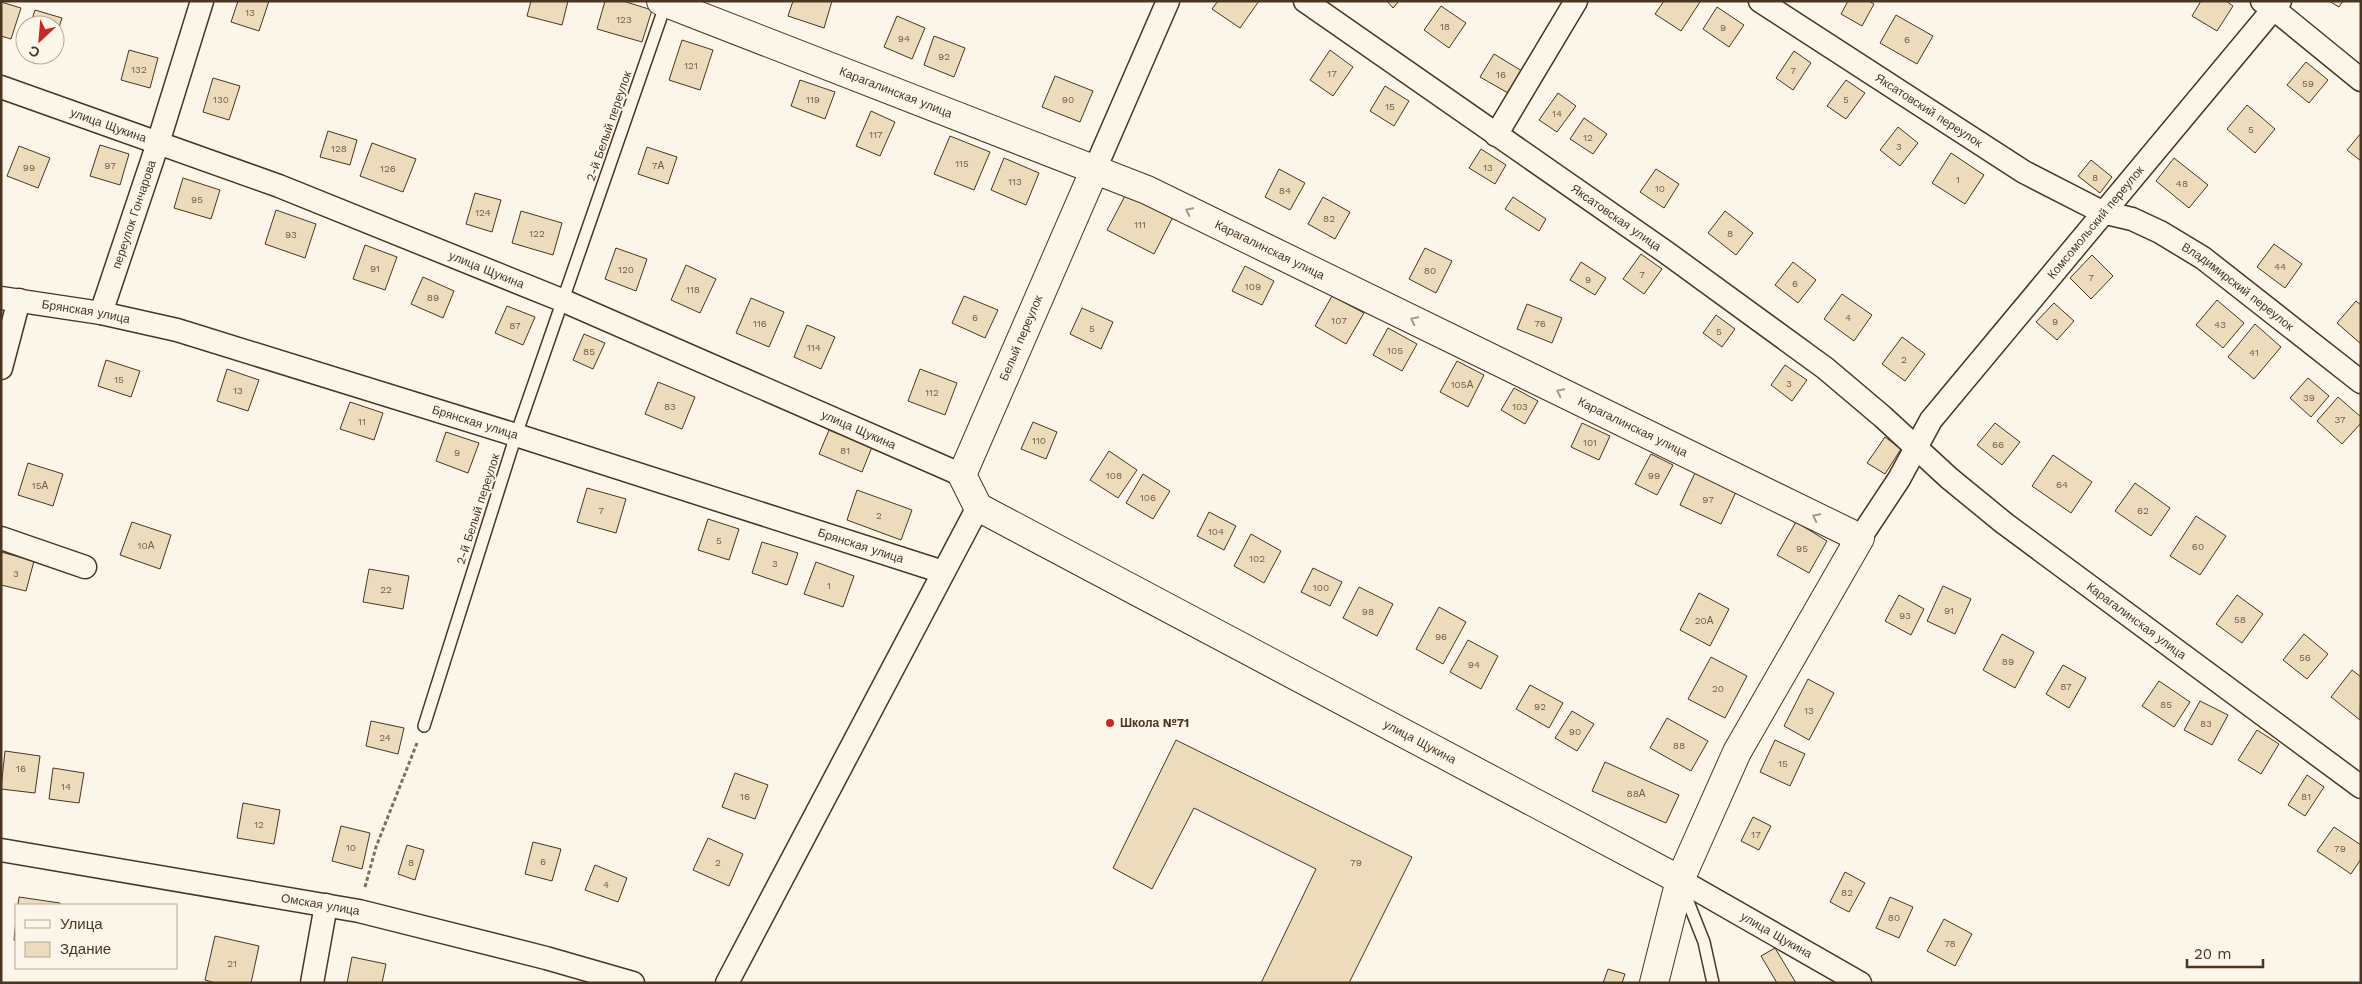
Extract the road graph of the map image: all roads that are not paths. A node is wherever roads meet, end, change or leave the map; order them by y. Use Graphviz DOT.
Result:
graph roads {
  1 [pos="202,1"];
  2 [pos="1168,1"];
  3 [pos="1305,1"];
  4 [pos="1576,1"];
  5 [pos="1760,1"];
  6 [pos="663,2"];
  7 [pos="2272,4"];
  8 [pos="2361,80"];
  9 [pos="1,87"];
  10 [pos="1496,136"];
  11 [pos="158,143"];
  12 [pos="1095,169"];
  13 [pos="2102,212"];
  14 [pos="10,299"];
  15 [pos="564,301"];
  16 [pos="101,313"];
  17 [pos="1,368"];
  18 [pos="2361,382"];
  19 [pos="516,435"];
  20 [pos="1915,448"];
  21 [pos="962,475"];
  22 [pos="978,507"];
  23 [pos="1,538"];
  24 [pos="1860,538"];
  25 [pos="85,567"];
  26 [pos="943,572"];
  27 [pos="424,726"];
  28 [pos="2361,787"];
  29 [pos="1,850"];
  30 [pos="1680,880"];
  31 [pos="326,905"];
  32 [pos="312,983"];
  33 [pos="633,983"];
  34 [pos="727,983"];
  35 [pos="1654,983"];
  36 [pos="1713,983"];
  37 [pos="1860,983"];
  1 -- 11 [label="street, переулок Гончарова"];
  2 -- 12 [label="street"];
  3 -- 10 [label="street, Яксатовская улица"];
  4 -- 10 [label="street"];
  5 -- 13 [label="street, Яксатовский переулок"];
  6 -- 12 [label="street, Карагалинская улица"];
  6 -- 15 [label="lane, 2-й Белый переулок"];
  7 -- 8 [label="street"];
  7 -- 13 [label="street, Комсомольский переулок"];
  9 -- 11 [label="street, улица Щукина"];
  10 -- 20 [label="street, Яксатовская улица"];
  11 -- 15 [label="street, улица Щукина"];
  11 -- 16 [label="street, переулок Гончарова"];
  12 -- 21 [label="street, Белый переулок"];
  24 -- 12 [label="street, Карагалинская улица, one-way"];
  13 -- 18 [label="street, Владимирский переулок"];
  13 -- 20 [label="street, Комсомольский переулок"];
  14 -- 16 [label="street, Брянская улица"];
  14 -- 17 [label="street"];
  15 -- 19 [label="lane, 2-й Белый переулок"];
  15 -- 21 [label="street, улица Щукина"];
  16 -- 19 [label="street, Брянская улица"];
  19 -- 26 [label="street, Брянская улица"];
  19 -- 27 [label="lane, 2-й Белый переулок"];
  20 -- 24 [label="street, Комсомольский переулок"];
  20 -- 28 [label="street, Карагалинская улица"];
  21 -- 22 [label="street"];
  22 -- 26 [label="street"];
  22 -- 30 [label="street, улица Щукина"];
  23 -- 25 [label="street"];
  24 -- 30 [label="street"];
  26 -- 34 [label="street"];
  29 -- 31 [label="street, Омская улица"];
  30 -- 35 [label="street"];
  30 -- 36 [label="lane"];
  30 -- 37 [label="street, улица Щукина"];
  31 -- 32 [label="street"];
  31 -- 33 [label="street, Омская улица"];
}
